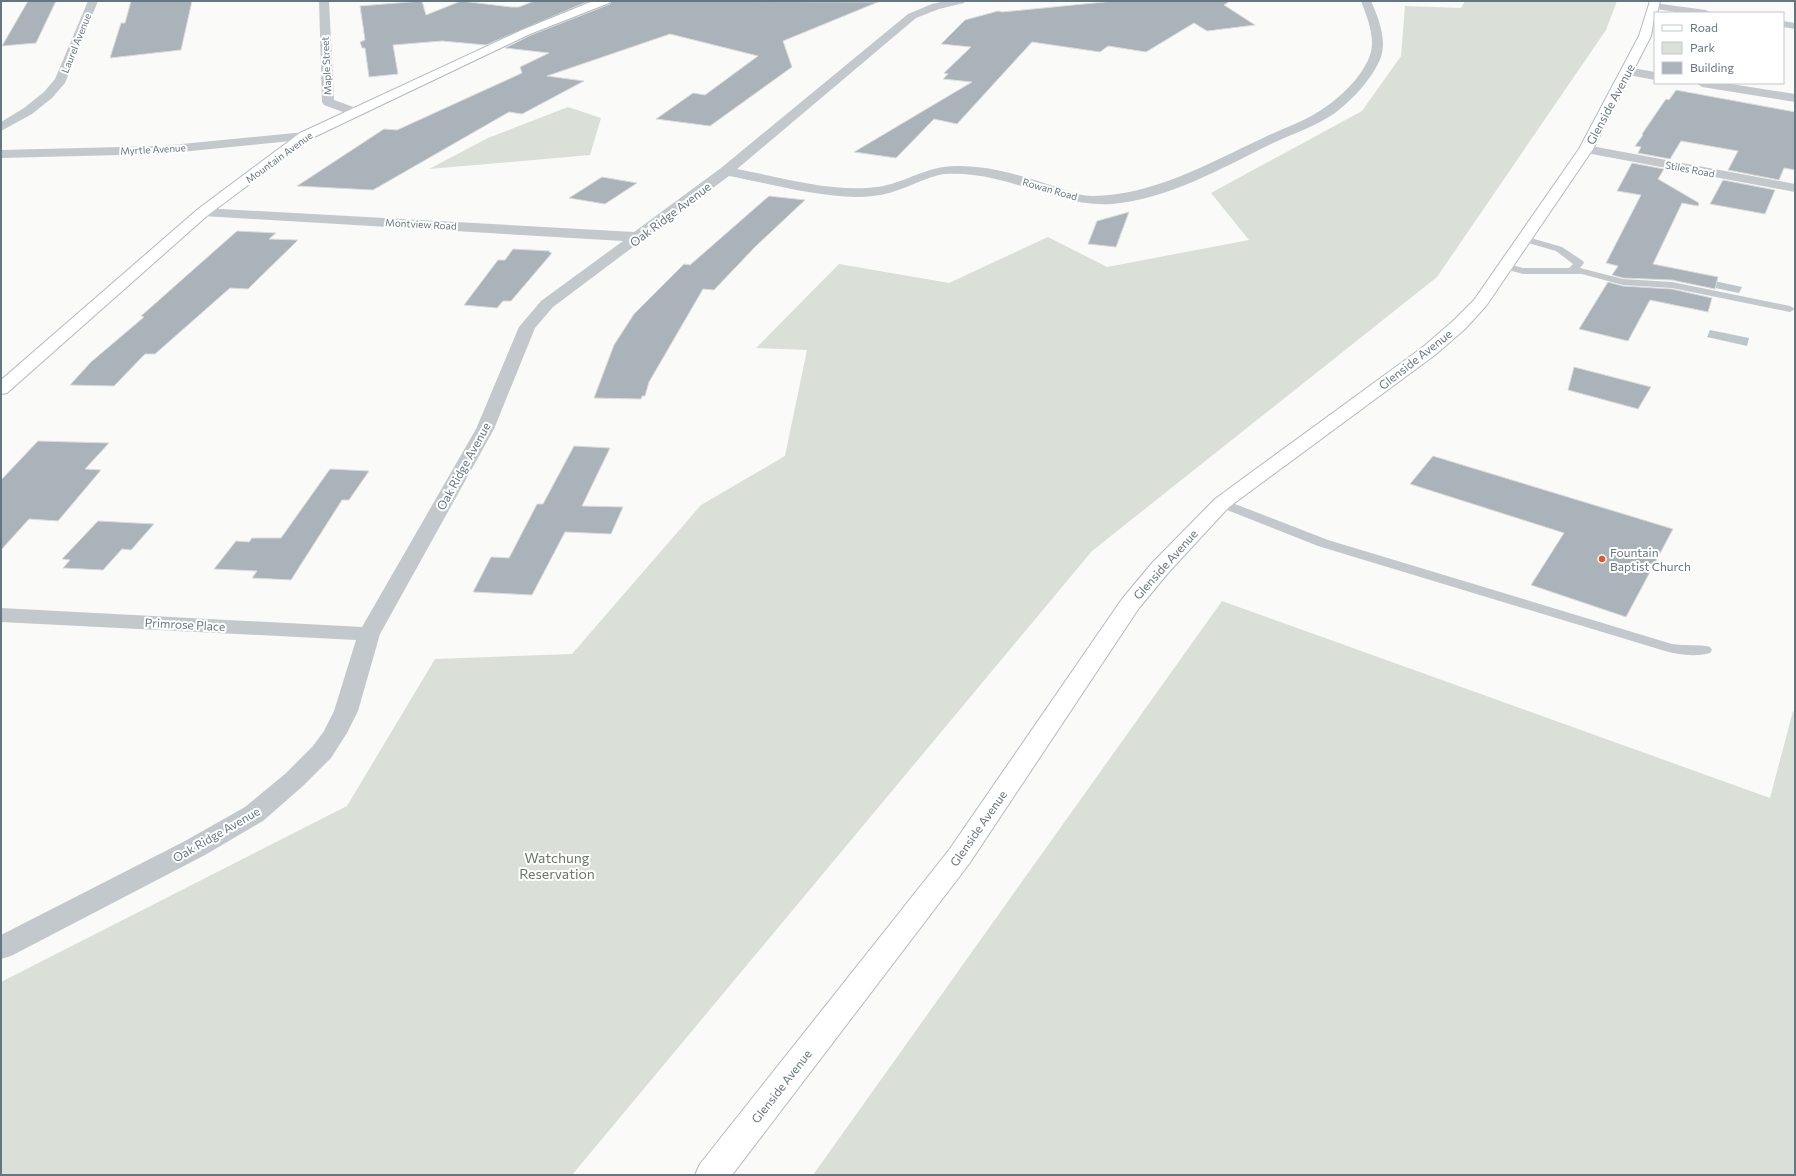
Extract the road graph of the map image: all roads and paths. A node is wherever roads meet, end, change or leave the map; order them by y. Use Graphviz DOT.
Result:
graph roads {
  1 [pos="93,1"];
  2 [pos="324,1"];
  3 [pos="605,1"];
  4 [pos="960,1"];
  5 [pos="1366,1"];
  6 [pos="1654,3"];
  7 [pos="1701,12"];
  8 [pos="1784,24"];
  9 [pos="1795,26"];
  10 [pos="1627,71"];
  11 [pos="1654,76"];
  12 [pos="1708,84"];
  13 [pos="1795,98"];
  14 [pos="355,112"];
  15 [pos="1,127"];
  16 [pos="305,136"];
  17 [pos="1586,149"];
  18 [pos="1,154"];
  19 [pos="726,172"];
  20 [pos="1795,188"];
  21 [pos="203,212"];
  22 [pos="640,237"];
  23 [pos="1524,239"];
  24 [pos="1505,266"];
  25 [pos="1573,270"];
  26 [pos="1790,309"];
  27 [pos="1,389"];
  28 [pos="1222,503"];
  29 [pos="1,615"];
  30 [pos="369,634"];
  31 [pos="1705,650"];
  32 [pos="1,948"];
  33 [pos="712,1175"];
  1 -- 15 [label="street, Laurel Avenue"];
  2 -- 14 [label="street, Maple Street"];
  3 -- 14 [label="main road, Mountain Avenue"];
  4 -- 19 [label="street, Oak Ridge Avenue"];
  5 -- 19 [label="street, Rowan Road"];
  6 -- 7 [label="street"];
  6 -- 10 [label="main road, Glenside Avenue"];
  8 -- 9 [label="street"];
  10 -- 11 [label="street"];
  10 -- 17 [label="main road, Glenside Avenue"];
  12 -- 13 [label="street"];
  14 -- 16 [label="main road, Mountain Avenue"];
  16 -- 18 [label="street, Myrtle Avenue"];
  16 -- 21 [label="main road, Mountain Avenue"];
  17 -- 20 [label="street, Stiles Road"];
  17 -- 23 [label="main road, Glenside Avenue"];
  19 -- 22 [label="street, Oak Ridge Avenue"];
  21 -- 22 [label="street, Montview Road"];
  21 -- 27 [label="main road, Mountain Avenue"];
  22 -- 30 [label="street, Oak Ridge Avenue"];
  23 -- 24 [label="main road, Glenside Avenue"];
  23 -- 25 [label="lane"];
  24 -- 25 [label="lane"];
  24 -- 28 [label="main road, Glenside Avenue"];
  25 -- 26 [label="lane"];
  28 -- 31 [label="lane"];
  28 -- 33 [label="main road, Glenside Avenue"];
  29 -- 30 [label="street, Primrose Place"];
  30 -- 32 [label="street, Oak Ridge Avenue"];
}
